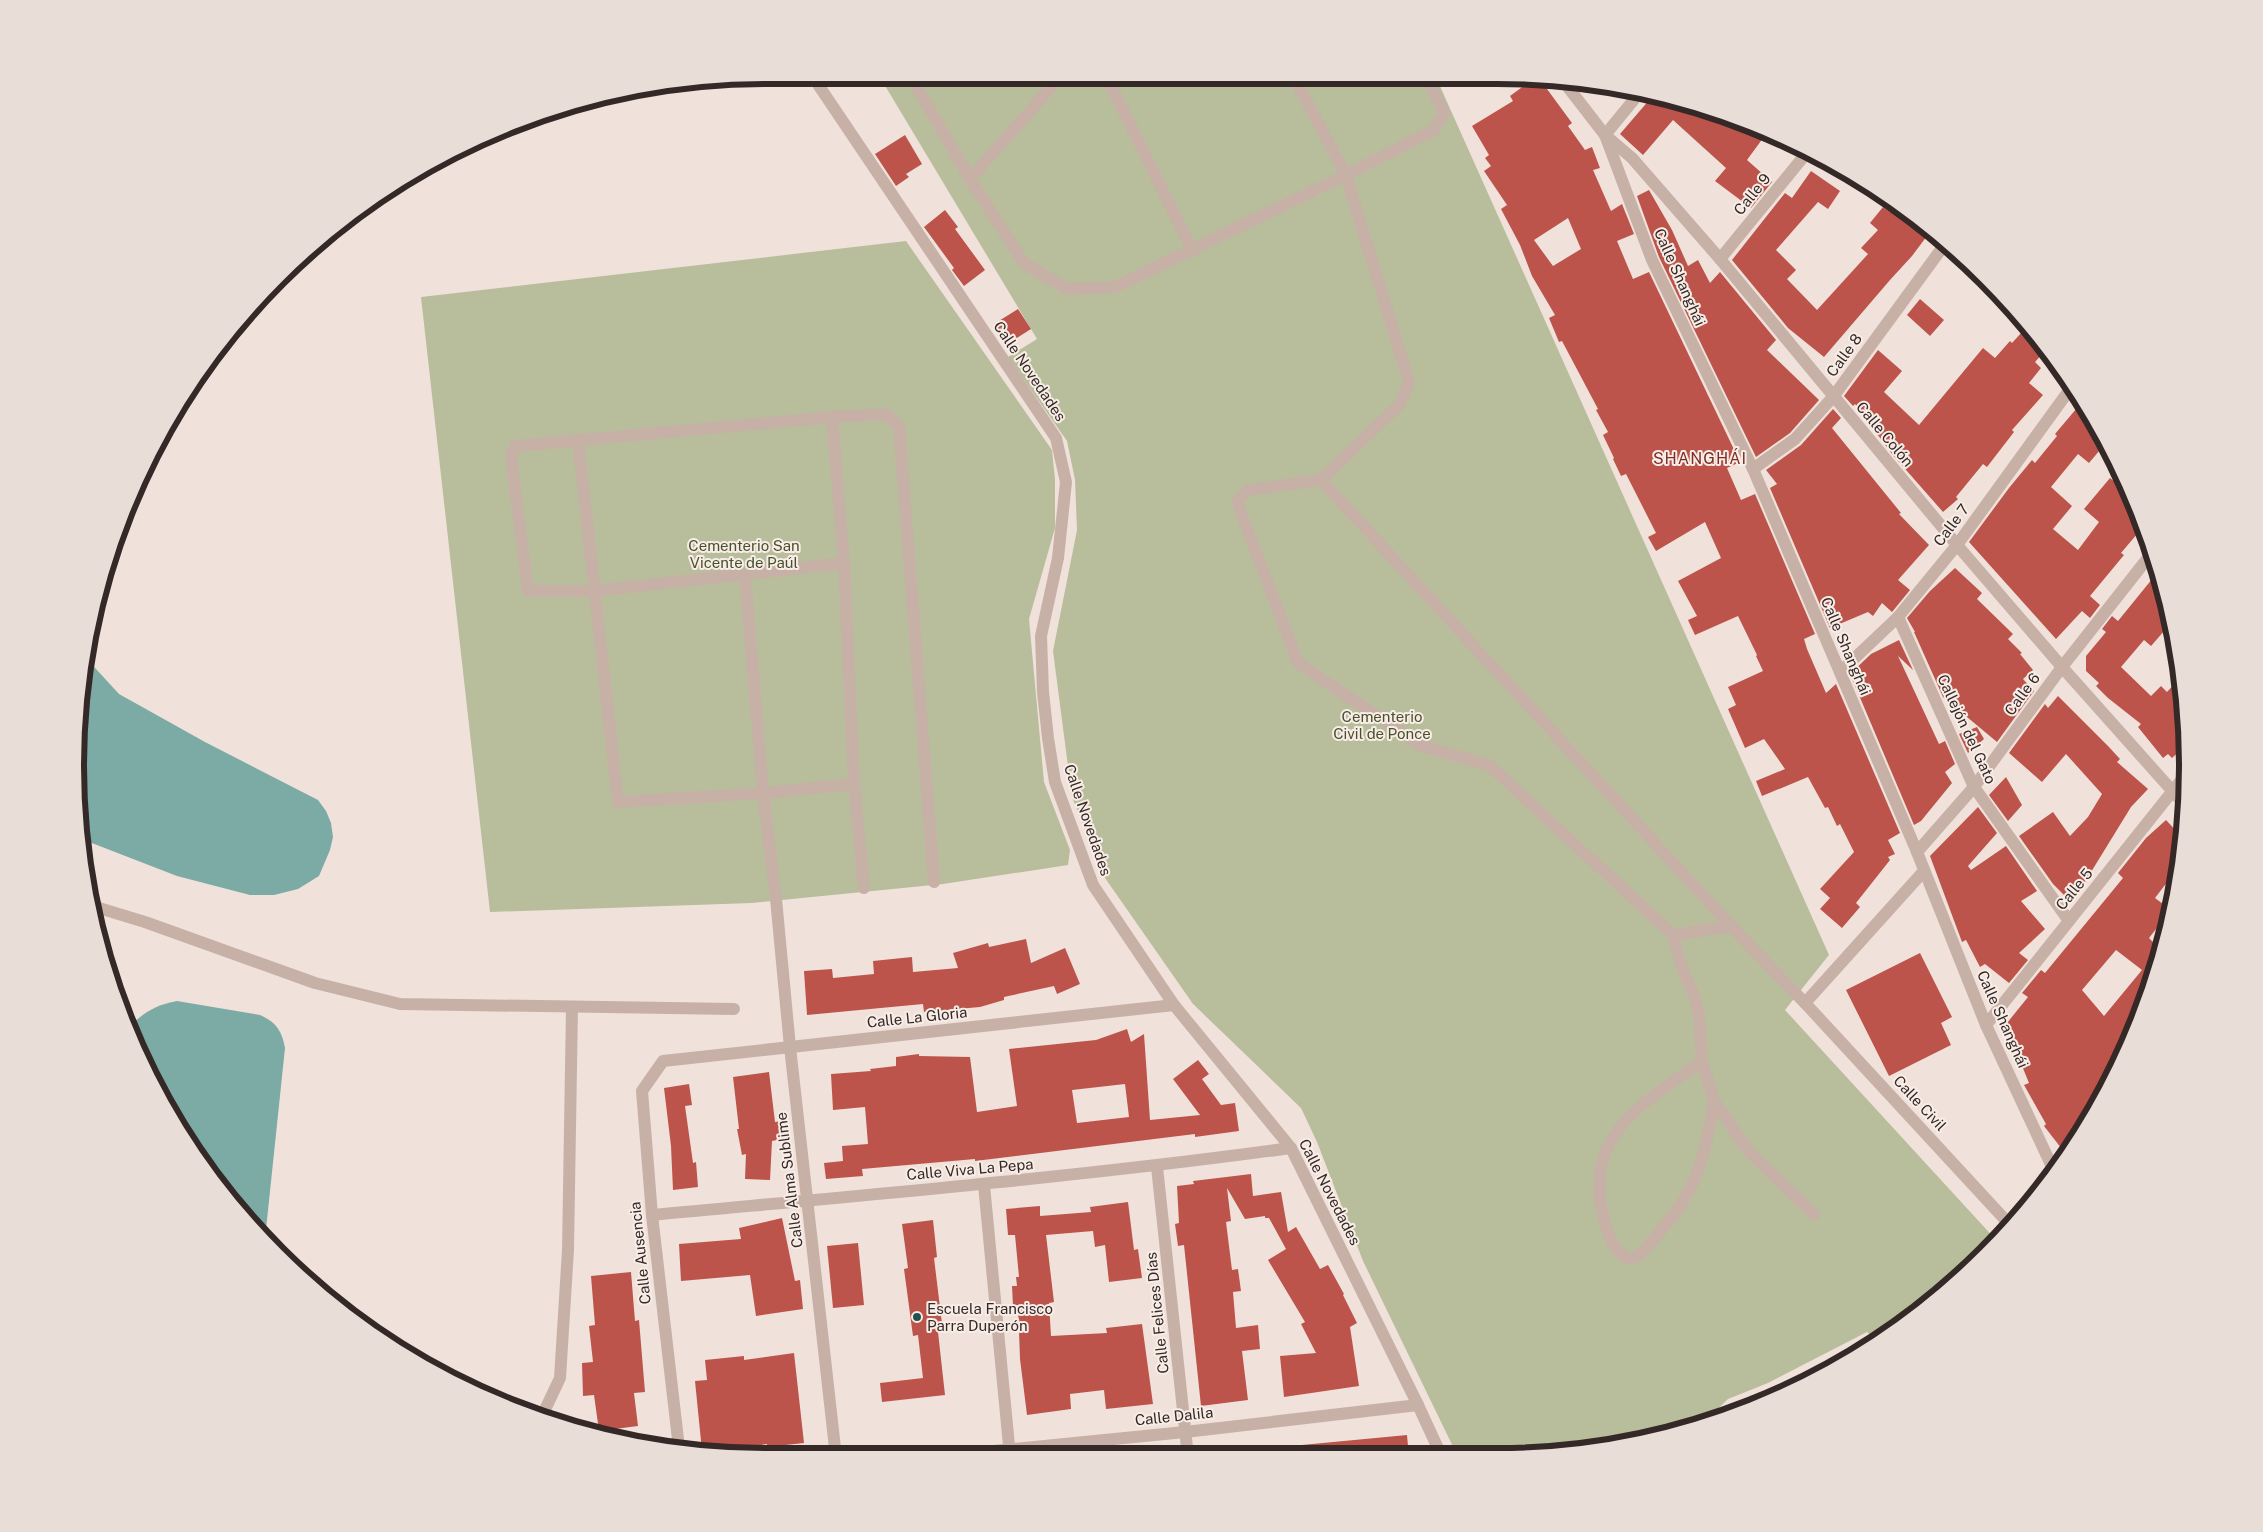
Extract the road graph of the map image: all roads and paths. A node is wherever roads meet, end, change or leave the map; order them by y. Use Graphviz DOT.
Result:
graph roads {
  1 [pos="818,84"];
  2 [pos="915,84"];
  3 [pos="1054,84"];
  4 [pos="1110,84"];
  5 [pos="1297,84"];
  6 [pos="1430,84"];
  7 [pos="1569,88"];
  8 [pos="1635,98"];
  9 [pos="1605,135"];
  10 [pos="1804,157"];
  11 [pos="1346,175"];
  12 [pos="970,179"];
  13 [pos="1942,249"];
  14 [pos="1193,251"];
  15 [pos="1720,259"];
  16 [pos="2068,393"];
  17 [pos="1833,397"];
  18 [pos="832,417"];
  19 [pos="578,440"];
  20 [pos="1754,469"];
  21 [pos="1320,480"];
  22 [pos="1957,545"];
  23 [pos="2147,559"];
  24 [pos="844,563"];
  25 [pos="745,575"];
  26 [pos="593,591"];
  27 [pos="1898,617"];
  28 [pos="2062,668"];
  29 [pos="1840,672"];
  30 [pos="2179,783"];
  31 [pos="854,784"];
  32 [pos="1974,788"];
  33 [pos="2173,790"];
  34 [pos="763,793"];
  35 [pos="2178,797"];
  36 [pos="1917,852"];
  37 [pos="1924,872"];
  38 [pos="934,882"];
  39 [pos="864,888"];
  40 [pos="99,908"];
  41 [pos="2069,921"];
  42 [pos="1731,926"];
  43 [pos="1673,936"];
  44 [pos="1806,1003"];
  45 [pos="1174,1004"];
  46 [pos="572,1007"];
  47 [pos="734,1009"];
  48 [pos="1986,1025"];
  49 [pos="790,1047"];
  50 [pos="663,1061"];
  51 [pos="1702,1061"];
  52 [pos="1714,1102"];
  53 [pos="1291,1148"];
  54 [pos="2051,1164"];
  55 [pos="1157,1166"];
  56 [pos="984,1185"];
  57 [pos="808,1200"];
  58 [pos="1814,1214"];
  59 [pos="652,1215"];
  60 [pos="2006,1220"];
  61 [pos="1418,1405"];
  62 [pos="544,1411"];
  63 [pos="1185,1432"];
  64 [pos="677,1442"];
  65 [pos="835,1448"];
  66 [pos="1010,1448"];
  67 [pos="1052,1448"];
  68 [pos="1187,1448"];
  69 [pos="1438,1448"];
  1 -- 45 [label="street, Calle Novedades"];
  2 -- 12 [label="street"];
  3 -- 12 [label="street"];
  4 -- 14 [label="street"];
  5 -- 11 [label="street"];
  6 -- 11 [label="street"];
  7 -- 9 [label="street, Calle Colón"];
  8 -- 9 [label="street"];
  9 -- 15 [label="street, Calle Colón"];
  9 -- 20 [label="street, Calle Shanghái"];
  10 -- 15 [label="street, Calle 9"];
  11 -- 14 [label="street"];
  11 -- 21 [label="street"];
  12 -- 14 [label="street"];
  13 -- 17 [label="street, Calle 8"];
  15 -- 17 [label="street, Calle Colón"];
  16 -- 22 [label="street, Calle 7"];
  17 -- 20 [label="street, Calle 8"];
  17 -- 22 [label="street, Calle Colón"];
  18 -- 19 [label="street"];
  18 -- 24 [label="street"];
  18 -- 38 [label="street"];
  19 -- 26 [label="street"];
  19 -- 26 [label="street"];
  20 -- 29 [label="street, Calle Shanghái"];
  21 -- 42 [label="street, Calle Civil"];
  21 -- 43 [label="street"];
  22 -- 27 [label="street, Calle 7"];
  22 -- 28 [label="street, Calle Colón"];
  23 -- 28 [label="street, Calle 6"];
  24 -- 25 [label="street"];
  24 -- 31 [label="street"];
  25 -- 26 [label="street"];
  25 -- 34 [label="street, Calle Alma Sublime"];
  26 -- 34 [label="street"];
  27 -- 29 [label="street, Calle 7"];
  27 -- 32 [label="street, Callejón del Gato"];
  28 -- 32 [label="street, Calle 6"];
  28 -- 33 [label="street, Calle Colón"];
  29 -- 36 [label="street, Calle Shanghái"];
  30 -- 33 [label="street, Calle 5"];
  31 -- 34 [label="street"];
  31 -- 39 [label="street"];
  32 -- 36 [label="street, Calle 6"];
  32 -- 41 [label="street, Callejón del Gato"];
  33 -- 35 [label="street, Calle Colón"];
  33 -- 41 [label="street, Calle 5"];
  34 -- 49 [label="street, Calle Alma Sublime"];
  36 -- 37 [label="street, Calle Shanghái"];
  37 -- 44 [label="street"];
  37 -- 48 [label="street, Calle Shanghái"];
  40 -- 46 [label="street"];
  41 -- 48 [label="street, Calle 5"];
  42 -- 43 [label="street"];
  42 -- 44 [label="street, Calle Civil"];
  43 -- 51 [label="street"];
  44 -- 60 [label="street, Calle Civil"];
  45 -- 49 [label="street, Calle La Gloria"];
  45 -- 53 [label="street, Calle Novedades"];
  46 -- 47 [label="street"];
  46 -- 62 [label="street"];
  48 -- 54 [label="street, Calle Shanghái"];
  49 -- 50 [label="street, Calle La Gloria"];
  49 -- 57 [label="street, Calle Alma Sublime"];
  50 -- 59 [label="street, Calle Ausencia"];
  51 -- 52 [label="street"];
  51 -- 52 [label="street"];
  52 -- 58 [label="street"];
  53 -- 55 [label="street, Calle Viva La Pepa"];
  53 -- 61 [label="street, Calle Novedades"];
  55 -- 56 [label="street, Calle Viva La Pepa"];
  55 -- 63 [label="street, Calle Felices Días"];
  56 -- 57 [label="street, Calle Viva La Pepa"];
  56 -- 66 [label="street"];
  57 -- 59 [label="street, Calle Viva La Pepa"];
  57 -- 65 [label="street, Calle Alma Sublime"];
  59 -- 64 [label="street, Calle Ausencia"];
  61 -- 63 [label="street, Calle Dalila"];
  61 -- 69 [label="street, Calle Novedades"];
  63 -- 67 [label="street, Calle Dalila"];
  63 -- 68 [label="street, Calle Felices Días"];
}
